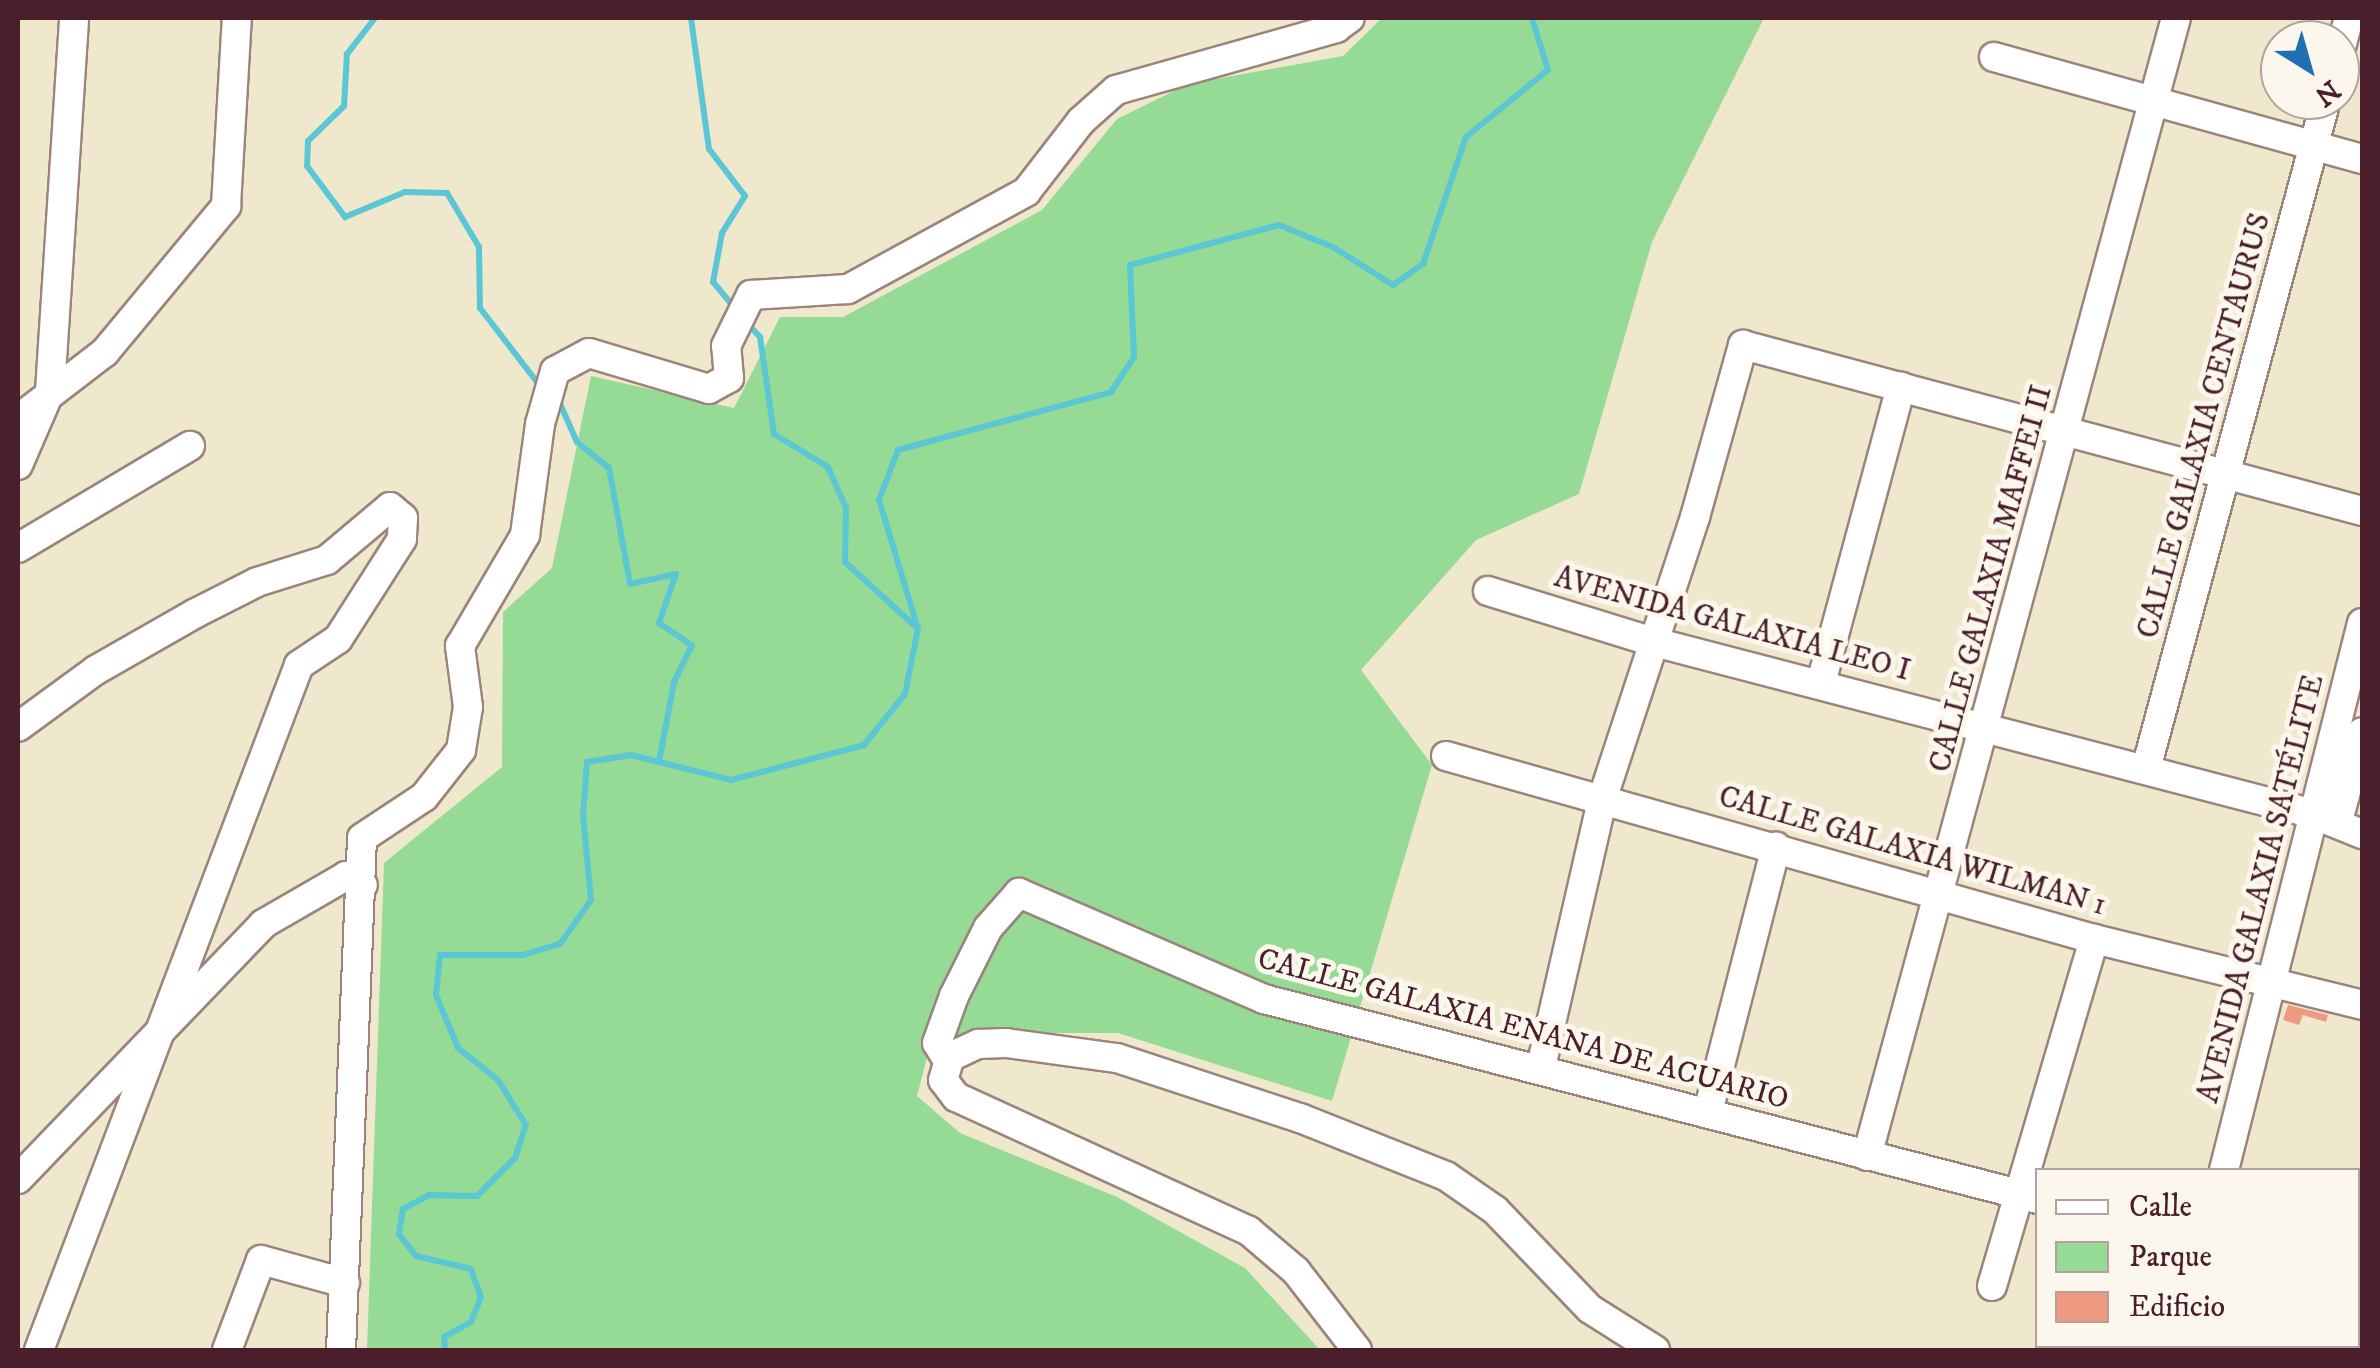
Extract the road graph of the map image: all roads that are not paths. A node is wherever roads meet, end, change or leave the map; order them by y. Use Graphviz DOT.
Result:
graph roads {
  1 [pos="74,18"];
  2 [pos="238,18"];
  3 [pos="1350,18"];
  4 [pos="2176,18"];
  5 [pos="1994,57"];
  6 [pos="2152,103"];
  7 [pos="2321,120"];
  8 [pos="2314,145"];
  9 [pos="2362,158"];
  10 [pos="1901,387"];
  11 [pos="50,391"];
  12 [pos="18,419"];
  13 [pos="2063,433"];
  14 [pos="190,446"];
  15 [pos="18,465"];
  16 [pos="2226,478"];
  17 [pos="2362,511"];
  18 [pos="18,548"];
  19 [pos="1488,591"];
  20 [pos="2362,623"];
  21 [pos="1654,642"];
  22 [pos="1820,683"];
  23 [pos="18,728"];
  24 [pos="1987,730"];
  25 [pos="2362,732"];
  26 [pos="1446,756"];
  27 [pos="2146,769"];
  28 [pos="1603,797"];
  29 [pos="2310,813"];
  30 [pos="2350,828"];
  31 [pos="1776,847"];
  32 [pos="363,885"];
  33 [pos="1942,896"];
  34 [pos="2094,939"];
  35 [pos="2274,982"];
  36 [pos="2362,1005"];
  37 [pos="163,1026"];
  38 [pos="948,1061"];
  39 [pos="1541,1066"];
  40 [pos="1708,1112"];
  41 [pos="1867,1156"];
  42 [pos="2035,1168"];
  43 [pos="2225,1168"];
  44 [pos="2035,1170"];
  45 [pos="18,1179"];
  46 [pos="2028,1197"];
  47 [pos="344,1283"];
  48 [pos="1992,1286"];
  49 [pos="40,1350"];
  50 [pos="227,1350"];
  51 [pos="341,1350"];
  52 [pos="1357,1350"];
  53 [pos="1655,1350"];
  1 -- 11 [label="street"];
  2 -- 11 [label="street"];
  3 -- 32 [label="street"];
  4 -- 6 [label="street, CALLE GALAXIA MAFFEI II"];
  5 -- 6 [label="street"];
  6 -- 8 [label="street"];
  6 -- 13 [label="street, CALLE GALAXIA MAFFEI II"];
  7 -- 8 [label="street, CALLE GALAXIA CENTAURUS"];
  8 -- 9 [label="street"];
  8 -- 16 [label="street, CALLE GALAXIA CENTAURUS"];
  10 -- 13 [label="street"];
  10 -- 21 [label="street"];
  10 -- 22 [label="street"];
  11 -- 12 [label="street"];
  11 -- 15 [label="street"];
  13 -- 16 [label="street"];
  13 -- 24 [label="street, CALLE GALAXIA MAFFEI II"];
  14 -- 18 [label="street"];
  16 -- 17 [label="street"];
  16 -- 27 [label="street, CALLE GALAXIA CENTAURUS"];
  19 -- 21 [label="street, AVENIDA GALAXIA LEO I"];
  20 -- 29 [label="street, AVENIDA GALAXIA SATÉLITE"];
  21 -- 22 [label="street, AVENIDA GALAXIA LEO I"];
  21 -- 28 [label="street"];
  22 -- 24 [label="street, AVENIDA GALAXIA LEO I"];
  23 -- 37 [label="street"];
  24 -- 27 [label="street, AVENIDA GALAXIA LEO I"];
  24 -- 33 [label="street, CALLE GALAXIA MAFFEI II"];
  25 -- 30 [label="street, AVENIDA GALAXIA SATÉLITE"];
  26 -- 28 [label="street, CALLE GALAXIA WILMAN 1"];
  27 -- 29 [label="street, AVENIDA GALAXIA LEO I"];
  28 -- 31 [label="street, CALLE GALAXIA WILMAN 1"];
  28 -- 39 [label="street"];
  29 -- 30 [label="street, AVENIDA GALAXIA LEO I"];
  29 -- 35 [label="street, AVENIDA GALAXIA SATÉLITE"];
  31 -- 33 [label="street, CALLE GALAXIA WILMAN 1"];
  31 -- 40 [label="street"];
  32 -- 37 [label="street"];
  32 -- 47 [label="street"];
  33 -- 34 [label="street, CALLE GALAXIA WILMAN 1"];
  33 -- 41 [label="street, CALLE GALAXIA MAFFEI II"];
  34 -- 35 [label="street, CALLE GALAXIA WILMAN 1"];
  34 -- 42 [label="street"];
  35 -- 36 [label="street, CALLE GALAXIA WILMAN 1"];
  35 -- 43 [label="street, AVENIDA GALAXIA SATÉLITE"];
  37 -- 45 [label="street"];
  37 -- 49 [label="street"];
  38 -- 39 [label="street, CALLE GALAXIA ENANA DE ACUARIO"];
  38 -- 52 [label="street"];
  38 -- 53 [label="street"];
  39 -- 40 [label="street, CALLE GALAXIA ENANA DE ACUARIO"];
  40 -- 41 [label="street, CALLE GALAXIA ENANA DE ACUARIO"];
  41 -- 46 [label="street, CALLE GALAXIA ENANA DE ACUARIO"];
  44 -- 46 [label="street"];
  46 -- 48 [label="street"];
  47 -- 50 [label="street"];
  47 -- 51 [label="street"];
}
